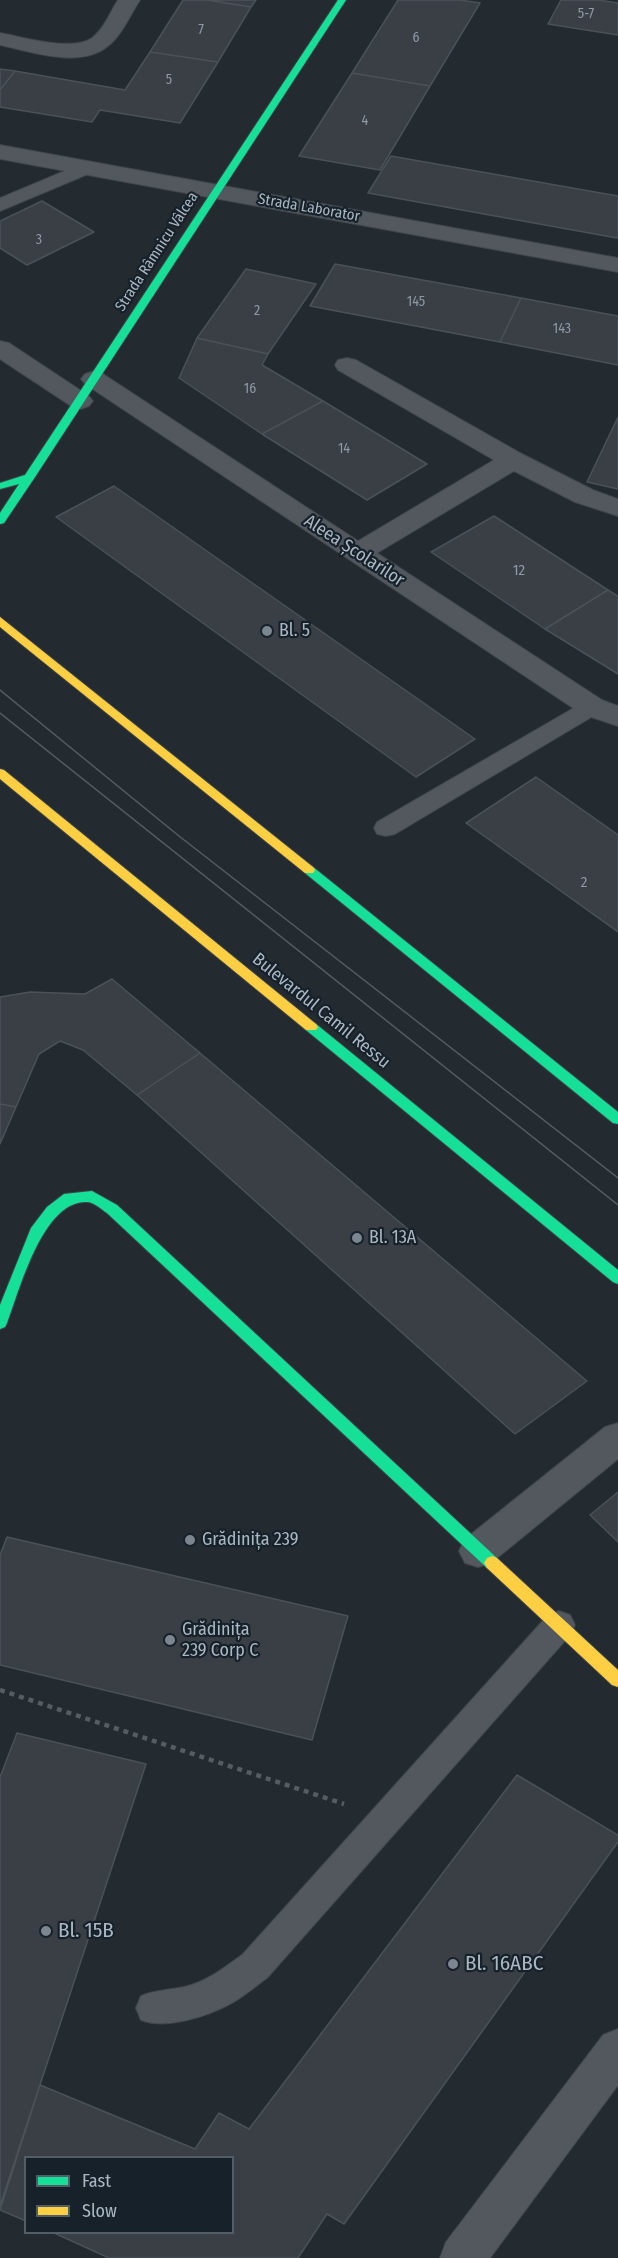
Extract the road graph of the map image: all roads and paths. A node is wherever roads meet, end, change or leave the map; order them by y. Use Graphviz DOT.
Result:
graph roads {
  1 [pos="129,0"];
  2 [pos="342,0"];
  3 [pos="0,39"];
  4 [pos="0,152"];
  5 [pos="86,168"];
  6 [pos="217,191"];
  7 [pos="0,205"];
  8 [pos="618,265"];
  9 [pos="0,348"];
  10 [pos="347,365"];
  11 [pos="94,379"];
  12 [pos="80,401"];
  13 [pos="513,460"];
  14 [pos="30,477"];
  15 [pos="0,486"];
  16 [pos="618,508"];
  17 [pos="0,521"];
  18 [pos="357,553"];
  19 [pos="0,621"];
  20 [pos="592,707"];
  21 [pos="618,716"];
  22 [pos="0,773"];
  23 [pos="386,828"];
  24 [pos="618,1119"];
  25 [pos="618,1278"];
  26 [pos="0,1323"];
  27 [pos="618,1438"];
  28 [pos="478,1551"];
  29 [pos="559,1625"];
  30 [pos="618,1680"];
  31 [pos="0,1690"];
  32 [pos="387,1818"];
  33 [pos="153,2008"];
  34 [pos="618,2050"];
  35 [pos="462,2258"];
  1 -- 3 [label="street"];
  2 -- 6 [label="street, Strada Râmnicu Vâlcea"];
  4 -- 5 [label="street, Strada Laborator"];
  5 -- 6 [label="street, Strada Laborator"];
  5 -- 7 [label="lane"];
  6 -- 8 [label="street, Strada Laborator"];
  6 -- 11 [label="street, Strada Râmnicu Vâlcea"];
  9 -- 12 [label="street"];
  10 -- 13 [label="street"];
  11 -- 12 [label="street, Strada Râmnicu Vâlcea"];
  11 -- 18 [label="street, Aleea Școlarilor"];
  12 -- 14 [label="street, Strada Râmnicu Vâlcea"];
  13 -- 16 [label="street"];
  13 -- 18 [label="street"];
  14 -- 15 [label="street"];
  14 -- 17 [label="street, Strada Râmnicu Vâlcea"];
  18 -- 20 [label="street, Aleea Școlarilor"];
  19 -- 24 [label="street"];
  20 -- 21 [label="street, Aleea Școlarilor"];
  20 -- 23 [label="lane"];
  22 -- 25 [label="street, Bulevardul Camil Ressu"];
  26 -- 28 [label="street"];
  27 -- 28 [label="street"];
  28 -- 29 [label="street"];
  29 -- 30 [label="street"];
  29 -- 32 [label="lane"];
  31 -- 32 [label="path"];
  32 -- 33 [label="lane"];
  34 -- 35 [label="street"];
}
